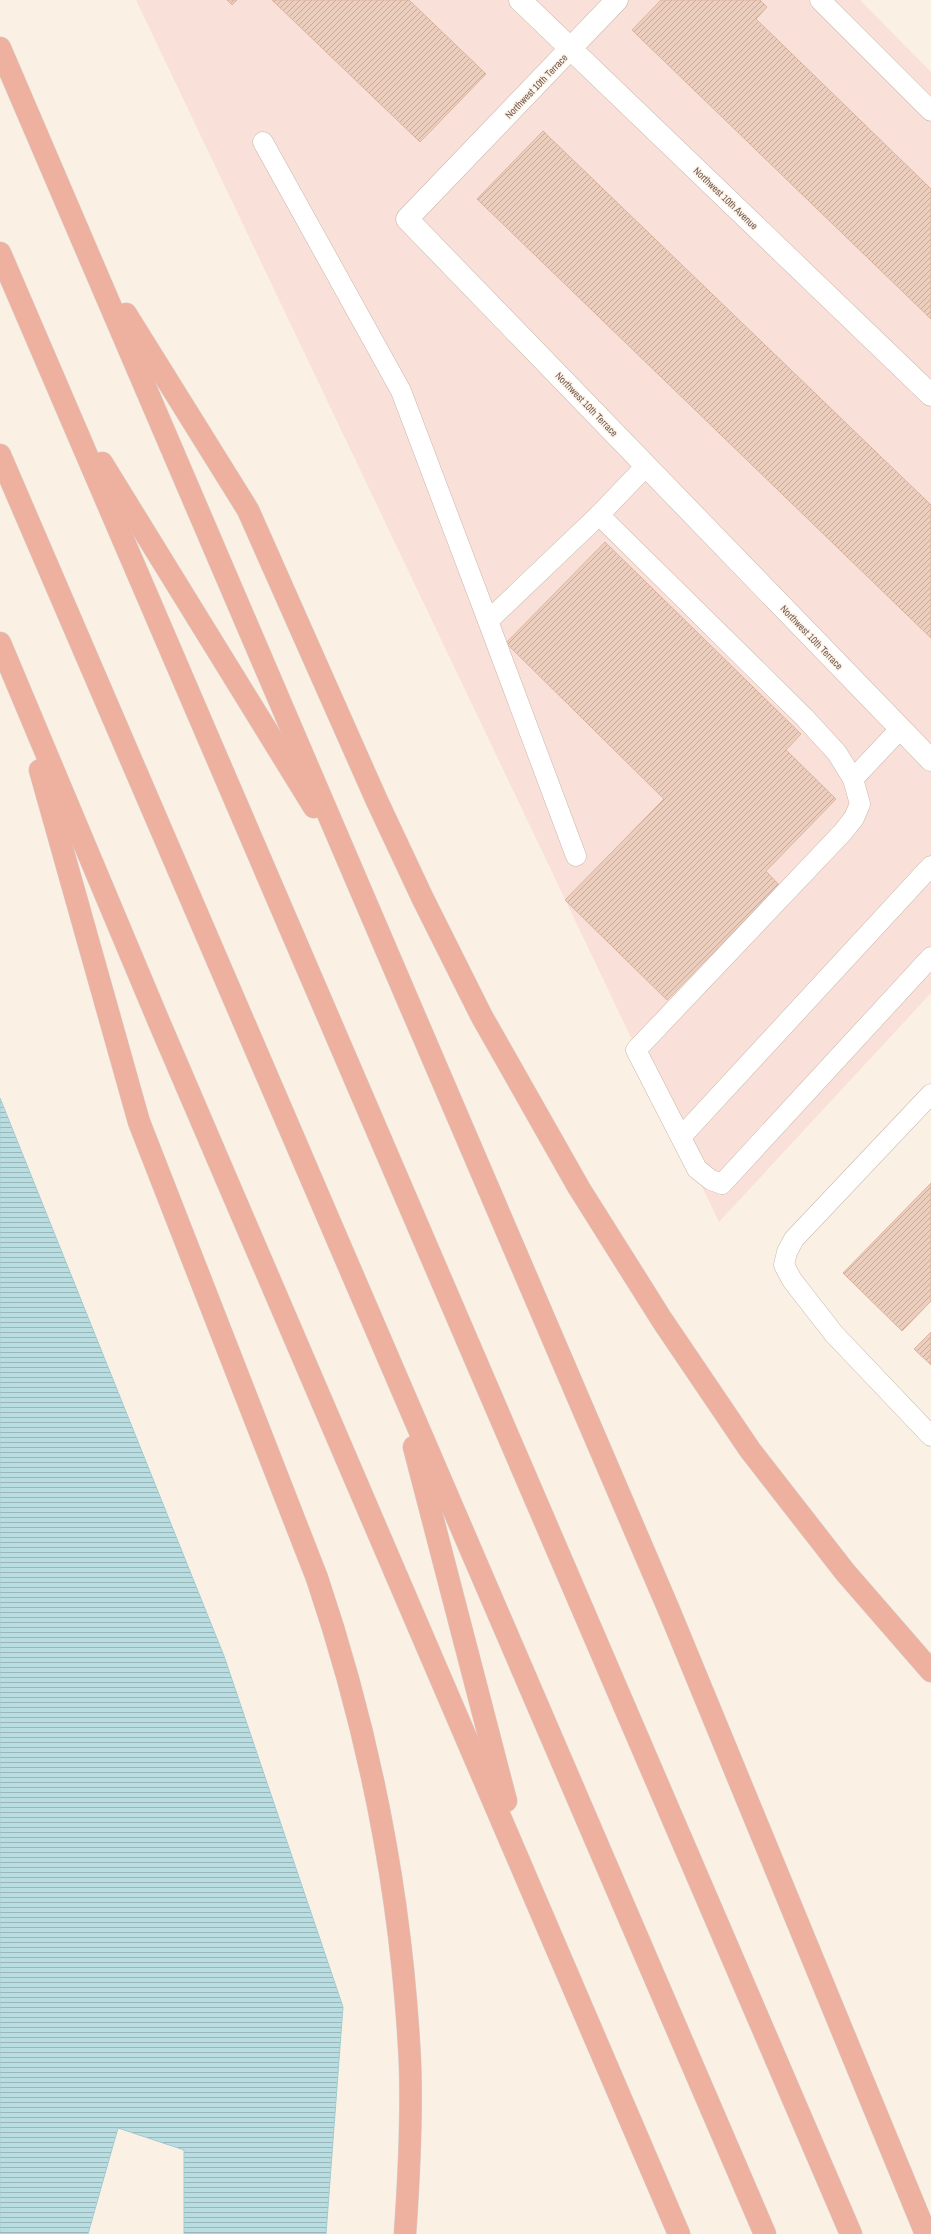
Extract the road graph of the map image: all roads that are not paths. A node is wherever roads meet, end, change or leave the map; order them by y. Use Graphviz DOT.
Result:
graph roads {
  1 [pos="520,0"];
  2 [pos="617,0"];
  3 [pos="820,0"];
  4 [pos="0,48"];
  5 [pos="571,49"];
  6 [pos="931,111"];
  7 [pos="263,142"];
  8 [pos="0,253"];
  9 [pos="88,253"];
  10 [pos="931,395"];
  11 [pos="62,399"];
  12 [pos="0,455"];
  13 [pos="646,466"];
  14 [pos="599,515"];
  15 [pos="488,621"];
  16 [pos="0,643"];
  17 [pos="12,671"];
  18 [pos="901,728"];
  19 [pos="931,759"];
  20 [pos="853,779"];
  21 [pos="576,856"];
  22 [pos="931,866"];
  23 [pos="353,870"];
  24 [pos="931,958"];
  25 [pos="931,1094"];
  26 [pos="681,1137"];
  27 [pos="397,1378"];
  28 [pos="931,1436"];
  29 [pos="931,1671"];
  30 [pos="524,1870"];
  31 [pos="405,2234"];
  32 [pos="679,2234"];
  33 [pos="765,2234"];
  34 [pos="851,2234"];
  35 [pos="926,2234"];
  1 -- 5 [label="street, Northwest 10th Avenue"];
  2 -- 5 [label="street"];
  3 -- 6 [label="lane"];
  4 -- 9 [label="highway"];
  5 -- 10 [label="street, Northwest 10th Avenue"];
  5 -- 13 [label="street, Northwest 10th Terrace"];
  7 -- 15 [label="lane"];
  8 -- 11 [label="highway"];
  9 -- 23 [label="highway"];
  9 -- 29 [label="highway"];
  11 -- 23 [label="highway"];
  11 -- 34 [label="highway"];
  12 -- 27 [label="highway"];
  13 -- 14 [label="lane"];
  13 -- 18 [label="street, Northwest 10th Terrace"];
  14 -- 15 [label="lane"];
  14 -- 20 [label="lane"];
  15 -- 21 [label="lane"];
  16 -- 17 [label="highway"];
  17 -- 30 [label="highway"];
  17 -- 31 [label="highway"];
  18 -- 19 [label="street, Northwest 10th Terrace"];
  18 -- 20 [label="lane"];
  20 -- 26 [label="lane"];
  22 -- 26 [label="lane"];
  23 -- 35 [label="highway"];
  24 -- 26 [label="lane"];
  25 -- 28 [label="lane"];
  27 -- 30 [label="highway"];
  27 -- 33 [label="highway"];
  30 -- 32 [label="highway"];
}
